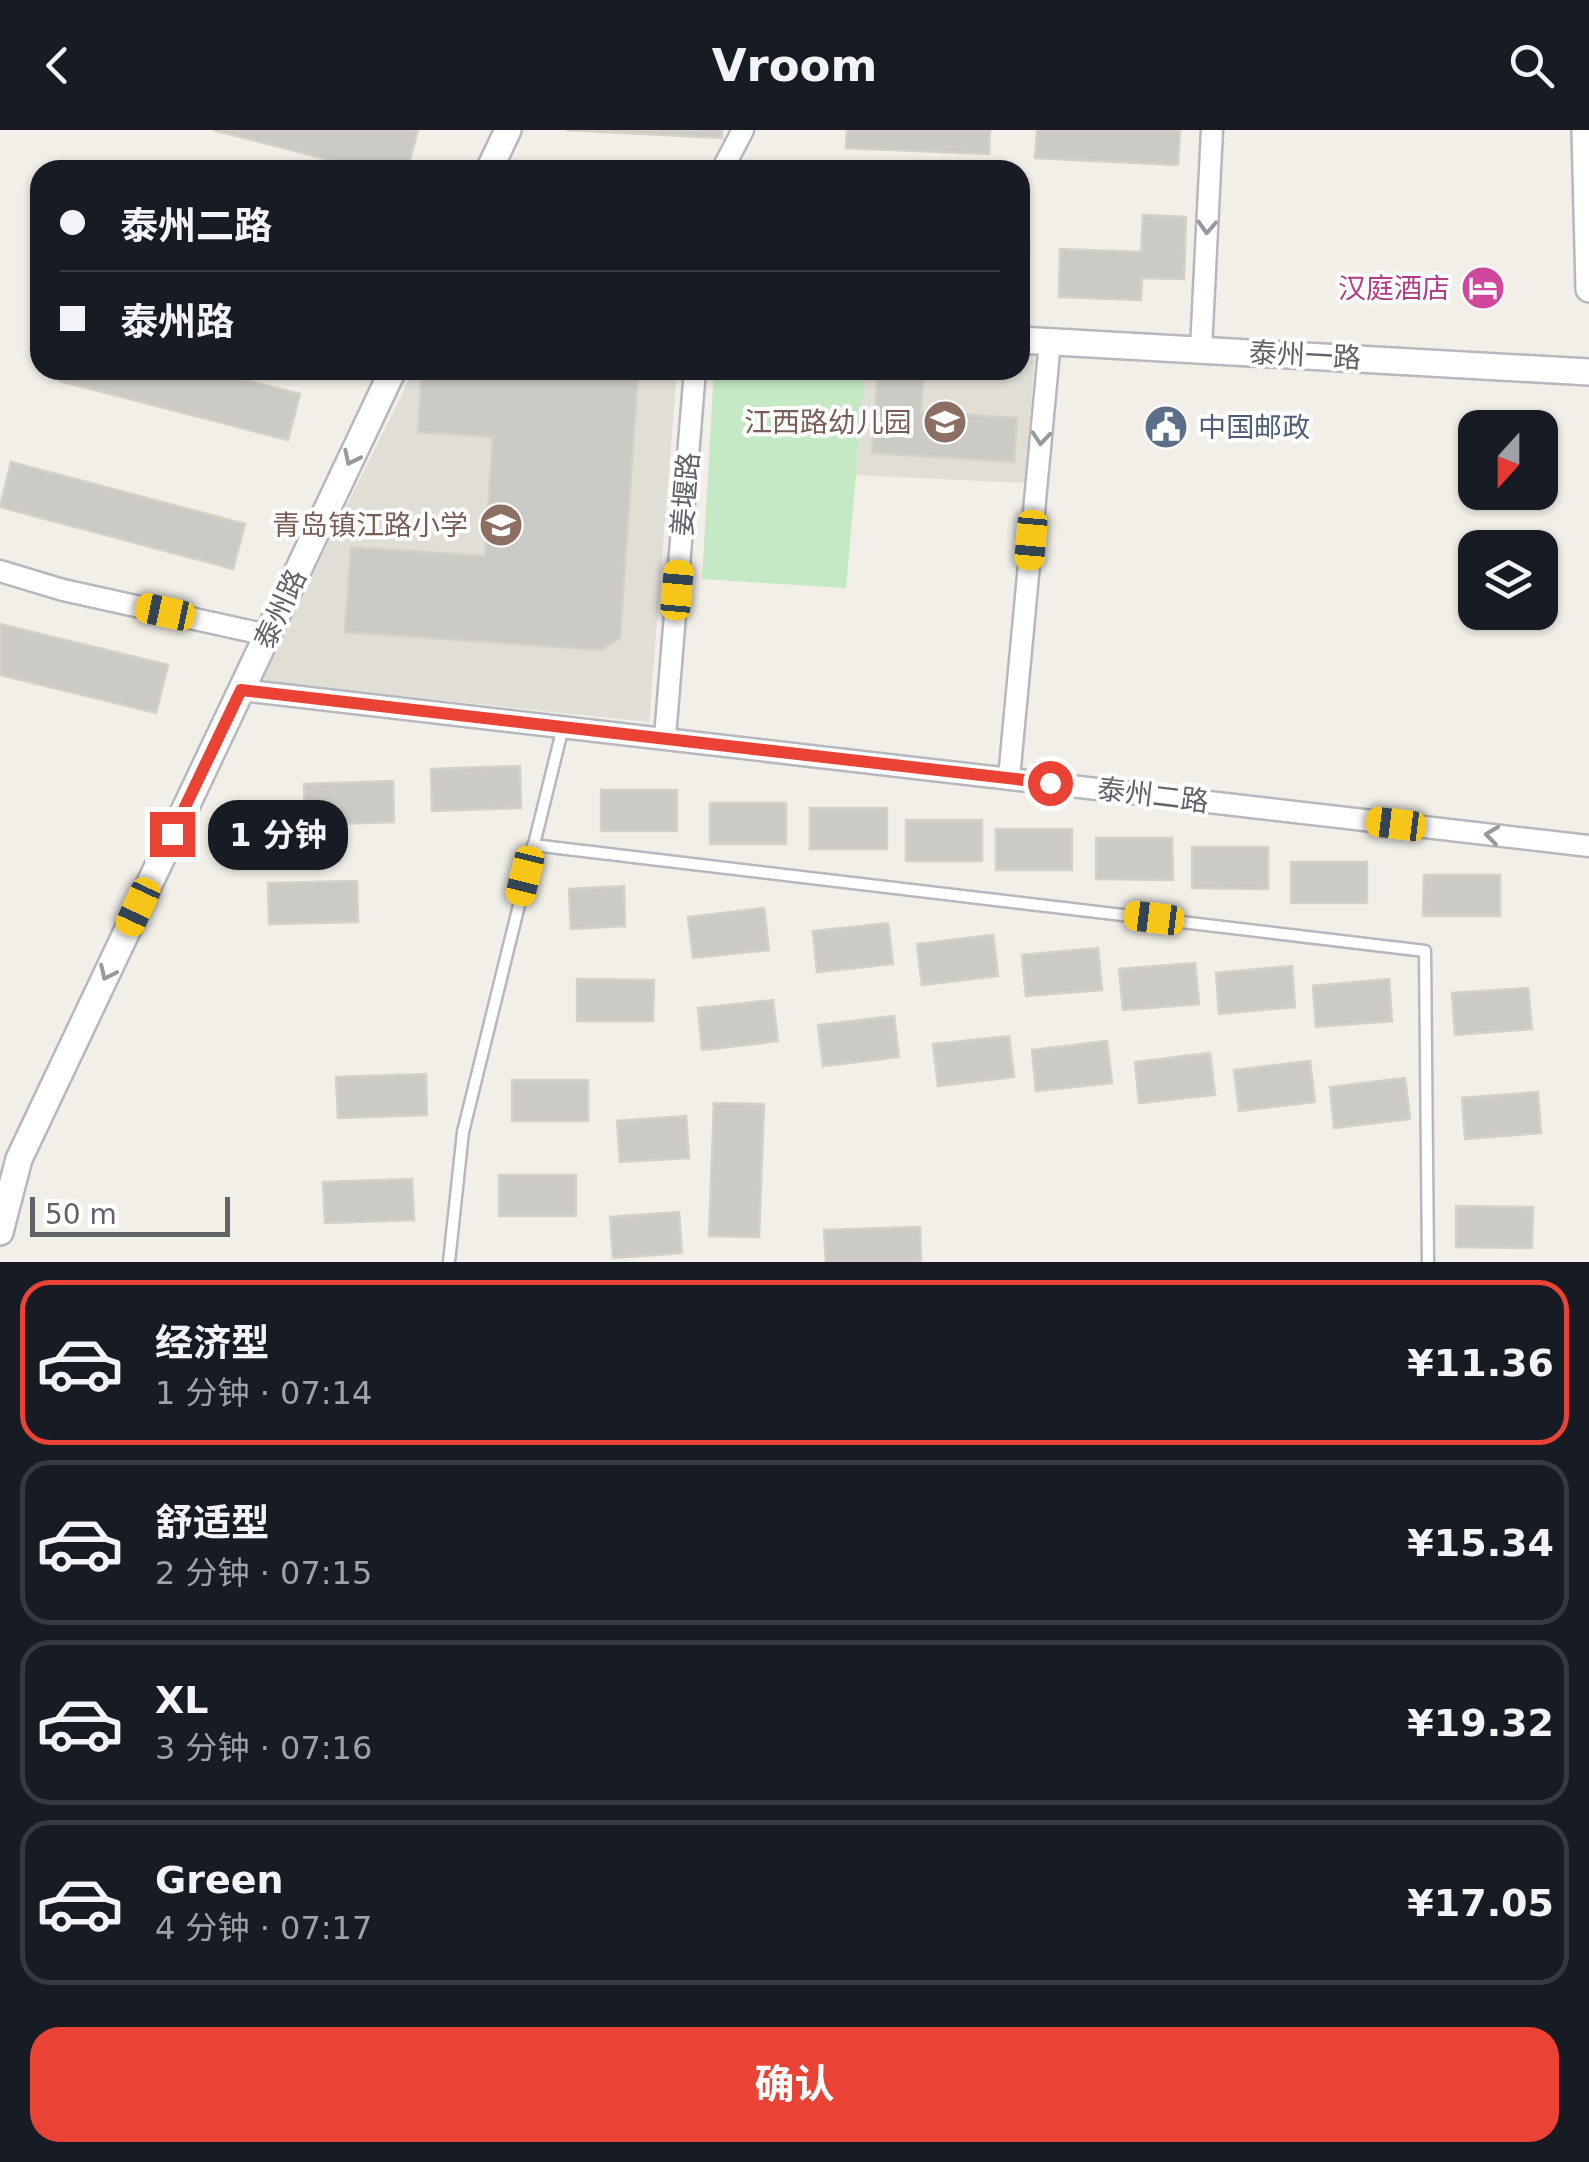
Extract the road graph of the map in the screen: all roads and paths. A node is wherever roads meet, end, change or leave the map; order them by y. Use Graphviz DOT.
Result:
graph roads {
  1 [pos="508,130"];
  2 [pos="743,130"];
  3 [pos="1212,130"];
  4 [pos="1585,130"];
  5 [pos="494,160"];
  6 [pos="727,160"];
  7 [pos="1589,290"];
  8 [pos="1030,340"];
  9 [pos="1050,340"];
  10 [pos="1201,349"];
  11 [pos="1589,372"];
  12 [pos="388,380"];
  13 [pos="694,380"];
  14 [pos="0,571"];
  15 [pos="267,634"];
  16 [pos="241,690"];
  17 [pos="564,726"];
  18 [pos="664,737"];
  19 [pos="1009,778"];
  20 [pos="533,845"];
  21 [pos="1589,846"];
  22 [pos="9,1157"];
  23 [pos="0,1232"];
  24 [pos="449,1262"];
  25 [pos="1428,1262"];
  1 -- 5 [label="street"];
  2 -- 6 [label="street"];
  3 -- 10 [label="street, one-way"];
  4 -- 7 [label="street"];
  8 -- 9 [label="street, 泰州一路"];
  9 -- 10 [label="street, 泰州一路"];
  9 -- 19 [label="street, one-way"];
  10 -- 11 [label="street, 泰州一路"];
  12 -- 15 [label="street, 泰州路, one-way"];
  13 -- 18 [label="street, 姜堰路"];
  14 -- 15 [label="street"];
  15 -- 16 [label="street, 泰州路"];
  16 -- 17 [label="street, 泰州二路"];
  16 -- 22 [label="street, 泰州路, one-way"];
  17 -- 18 [label="street, 泰州二路"];
  17 -- 20 [label="lane"];
  18 -- 19 [label="street, 泰州二路"];
  21 -- 19 [label="street, 泰州二路, one-way"];
  20 -- 24 [label="lane"];
  20 -- 25 [label="lane"];
  22 -- 23 [label="street, 泰州路"];
}
